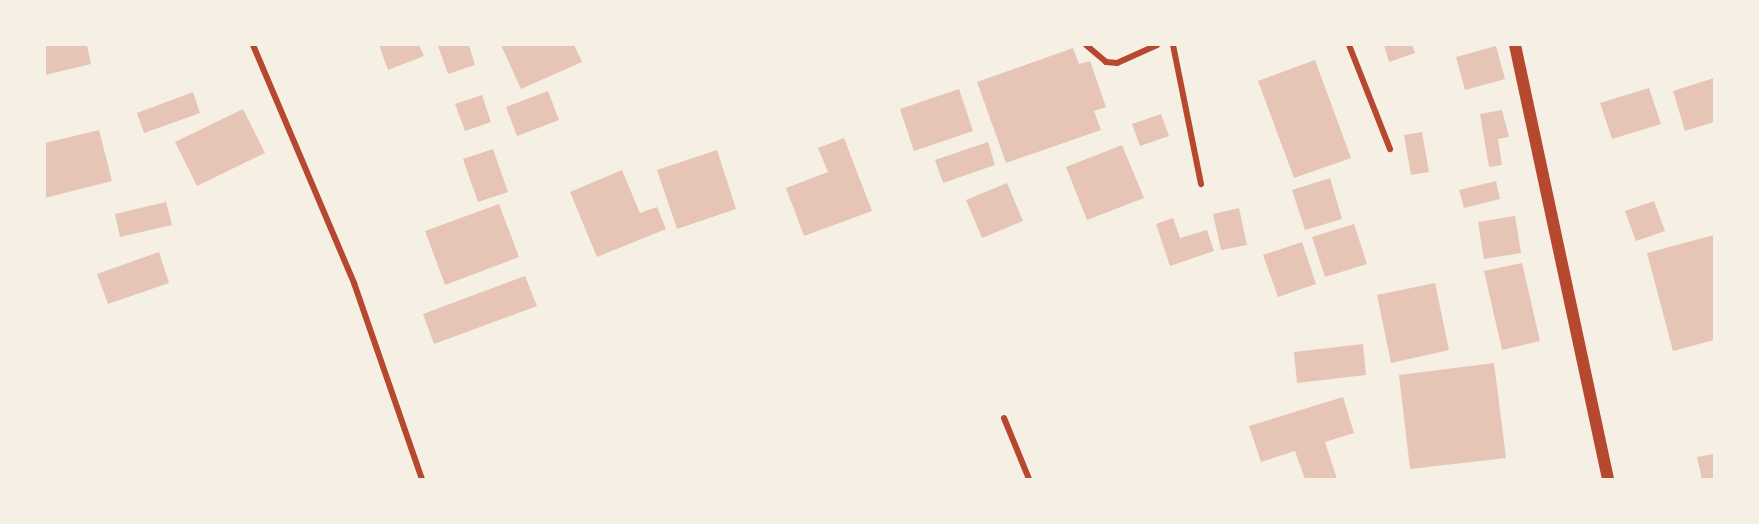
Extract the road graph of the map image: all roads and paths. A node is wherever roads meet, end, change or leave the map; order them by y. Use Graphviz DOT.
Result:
graph roads {
  1 [pos="1086,45"];
  2 [pos="1157,45"];
  3 [pos="1173,45"];
  4 [pos="1349,45"];
  5 [pos="1515,45"];
  6 [pos="255,46"];
  7 [pos="1390,149"];
  8 [pos="1201,184"];
  9 [pos="1004,418"];
  10 [pos="422,479"];
  11 [pos="1029,479"];
  12 [pos="1608,479"];
  1 -- 2 [label="street"];
  3 -- 8 [label="street"];
  4 -- 7 [label="street"];
  5 -- 12 [label="main road"];
  6 -- 10 [label="street"];
  9 -- 11 [label="street"];
}
